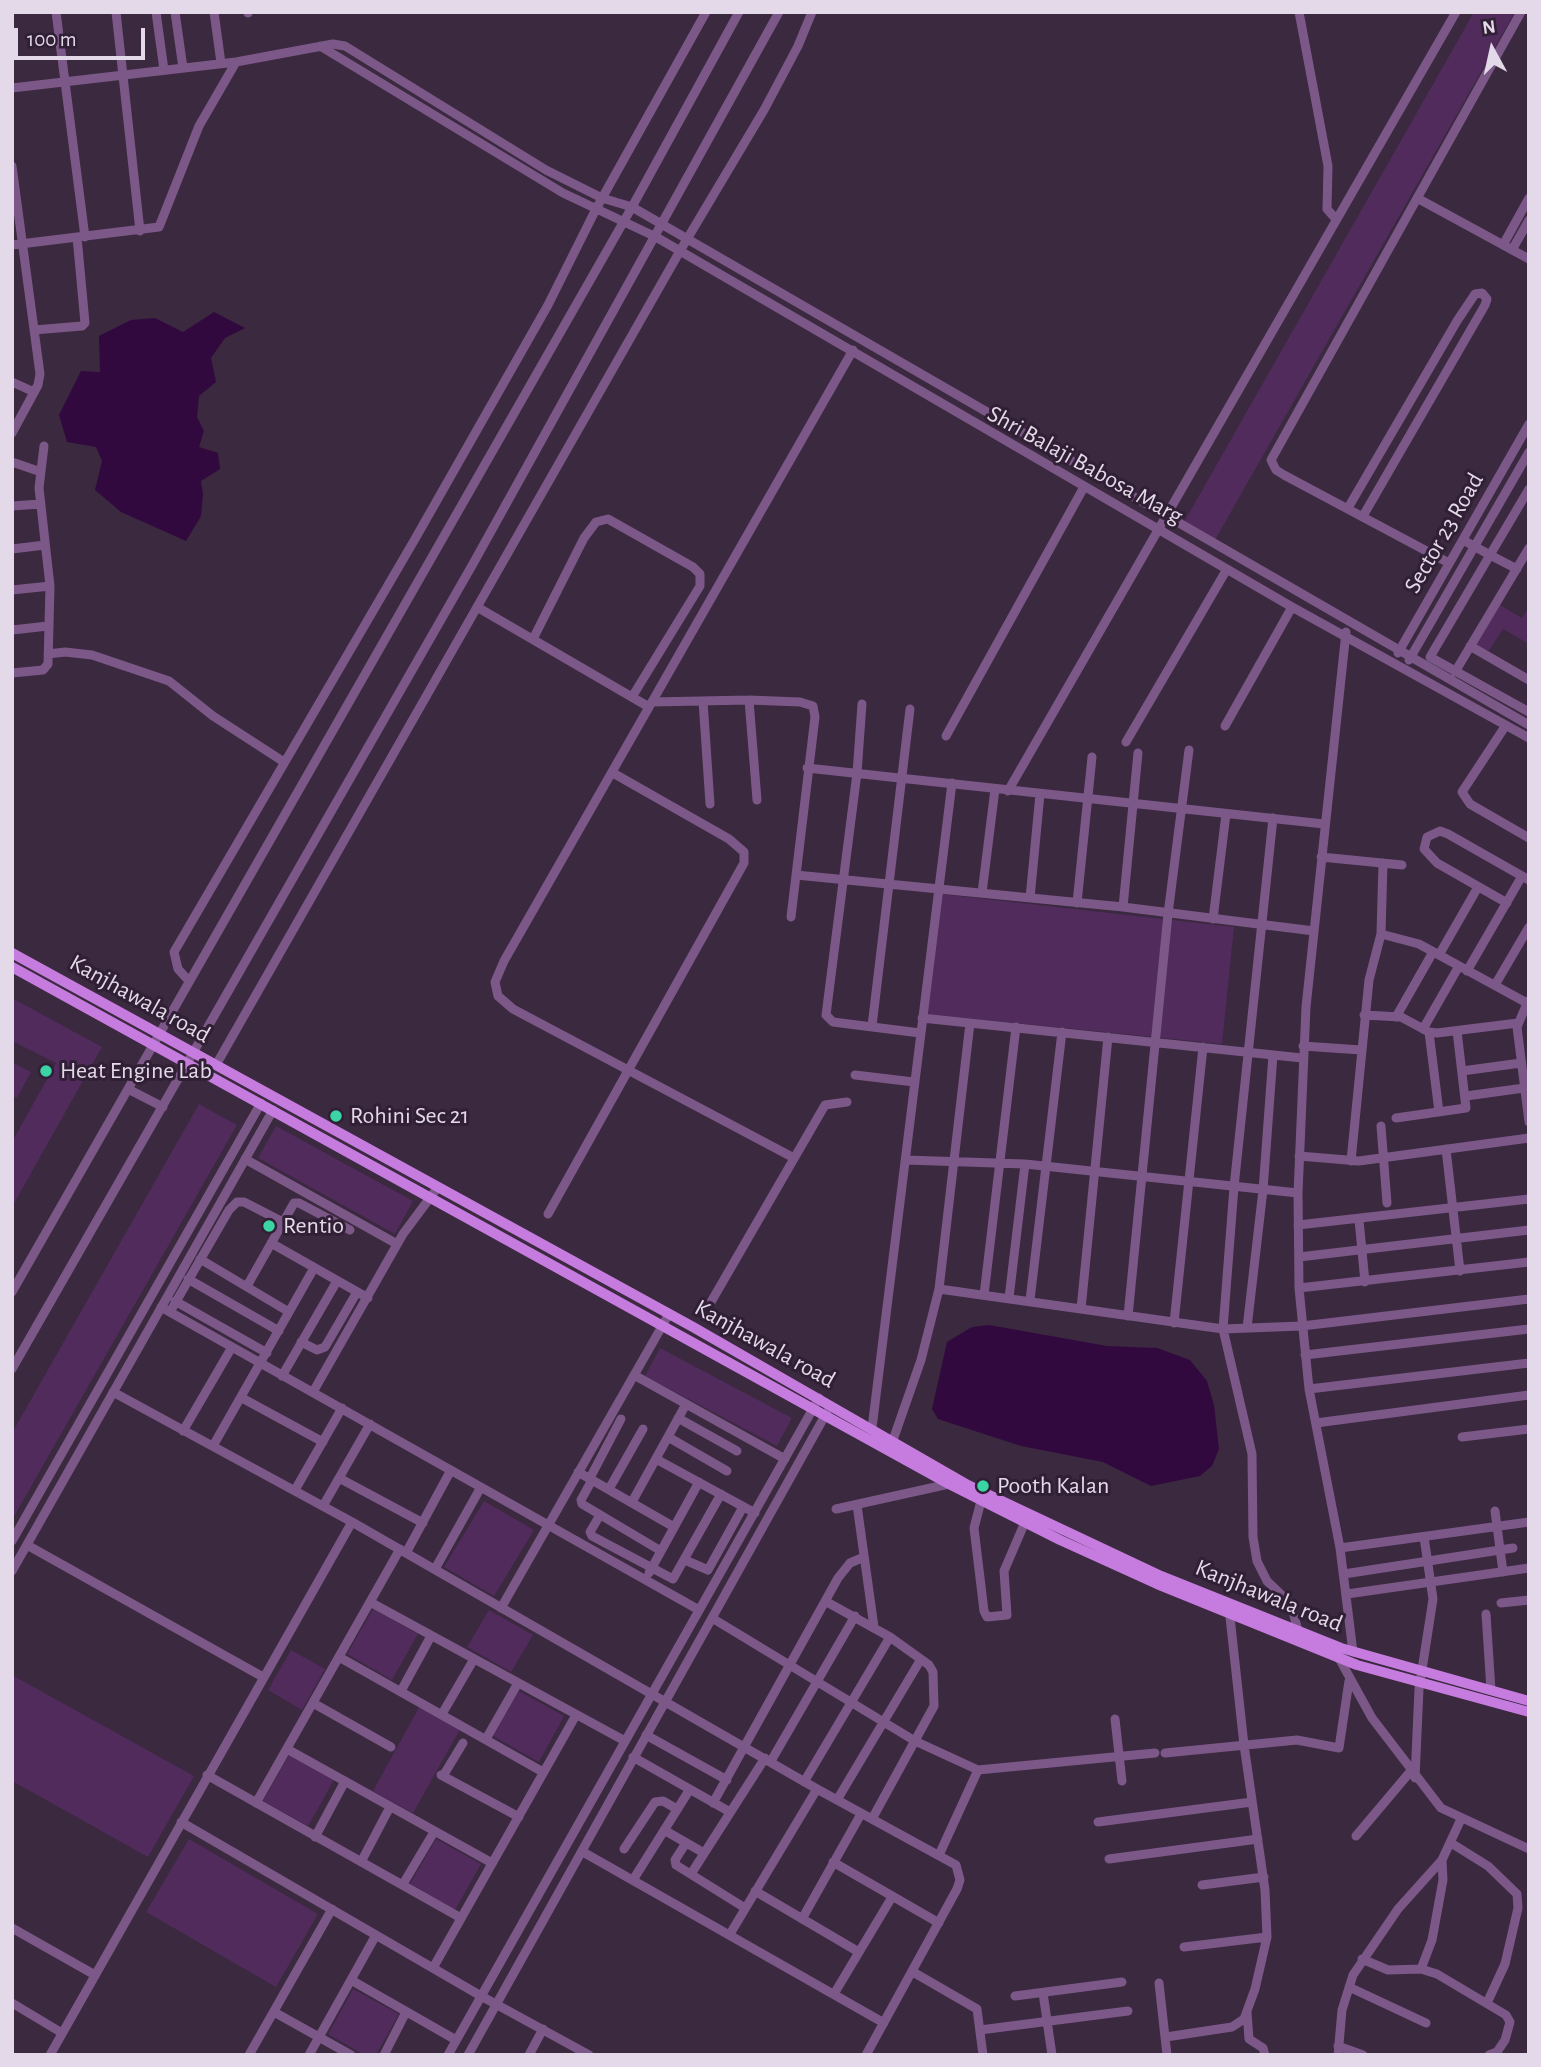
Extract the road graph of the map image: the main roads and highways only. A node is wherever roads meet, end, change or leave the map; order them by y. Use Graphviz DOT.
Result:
graph roads {
  1 [pos="12,953"];
  2 [pos="12,967"];
  3 [pos="156,1039"];
  4 [pos="192,1058"];
  5 [pos="434,1192"];
  6 [pos="828,1410"];
  7 [pos="1229,1608"];
  8 [pos="1421,1677"];
  9 [pos="1529,1701"];
  10 [pos="1529,1712"];
  1 -- 3 [label="main road, Kanjhawala road"];
  2 -- 3 [label="main road, Kanjhawala road"];
  3 -- 4 [label="main road, Kanjhawala road"];
  4 -- 5 [label="main road, Kanjhawala road"];
  4 -- 5 [label="main road, Kanjhawala road"];
  5 -- 6 [label="main road, Kanjhawala road"];
  5 -- 6 [label="main road, Kanjhawala road"];
  6 -- 7 [label="main road, Kanjhawala road"];
  6 -- 7 [label="main road, Kanjhawala road"];
  7 -- 8 [label="main road, Kanjhawala road"];
  7 -- 8 [label="main road, Kanjhawala road"];
  8 -- 9 [label="main road, Kanjhawala road"];
  8 -- 10 [label="main road, Kanjhawala road"];
}
